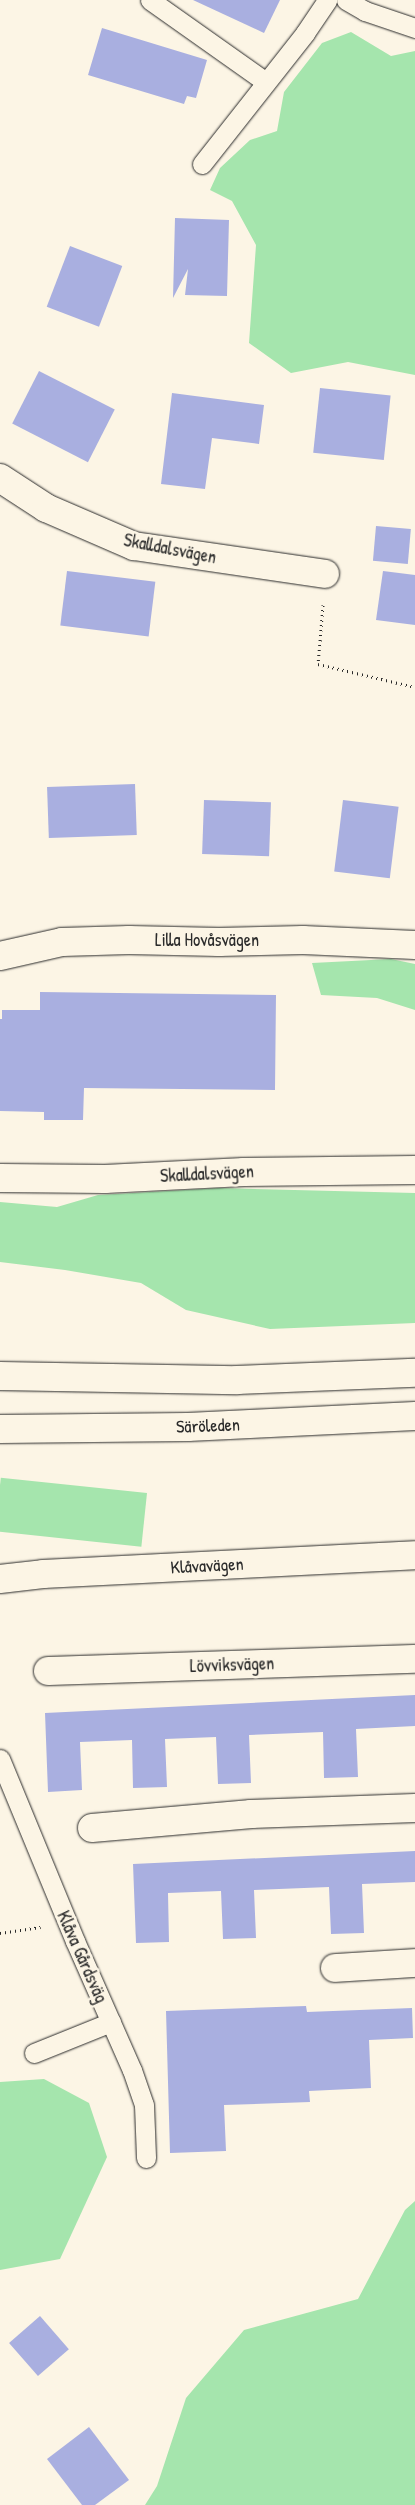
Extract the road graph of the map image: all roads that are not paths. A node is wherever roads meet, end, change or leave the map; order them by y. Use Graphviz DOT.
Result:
graph roads {
  1 [pos="150,0"];
  2 [pos="327,0"];
  3 [pos="346,0"];
  4 [pos="415,28"];
  5 [pos="266,82"];
  6 [pos="202,164"];
  7 [pos="0,478"];
  8 [pos="325,574"];
  9 [pos="415,945"];
  10 [pos="0,956"];
  11 [pos="415,1170"];
  12 [pos="0,1178"];
  13 [pos="415,1373"];
  14 [pos="0,1376"];
  15 [pos="415,1416"];
  16 [pos="0,1429"];
  17 [pos="415,1555"];
  18 [pos="0,1579"];
  19 [pos="415,1658"];
  20 [pos="48,1671"];
  21 [pos="0,1759"];
  22 [pos="415,1808"];
  23 [pos="92,1828"];
  24 [pos="415,1963"];
  25 [pos="336,1968"];
  26 [pos="111,2022"];
  27 [pos="34,2053"];
  28 [pos="146,2158"];
  1 -- 5 [label="lane"];
  2 -- 5 [label="lane"];
  3 -- 4 [label="lane"];
  5 -- 6 [label="lane"];
  7 -- 8 [label="street, Skalldalsvägen"];
  9 -- 10 [label="street, Lilla Hovåsvägen"];
  11 -- 12 [label="street, Skalldalsvägen"];
  13 -- 14 [label="street"];
  15 -- 16 [label="street, Säröleden"];
  17 -- 18 [label="street, Klåvavägen"];
  19 -- 20 [label="street, Lövviksvägen"];
  21 -- 26 [label="lane, Klåva Gårdsväg"];
  22 -- 23 [label="street"];
  24 -- 25 [label="street"];
  26 -- 27 [label="lane"];
  26 -- 28 [label="lane, Klåva Gårdsväg"];
}
